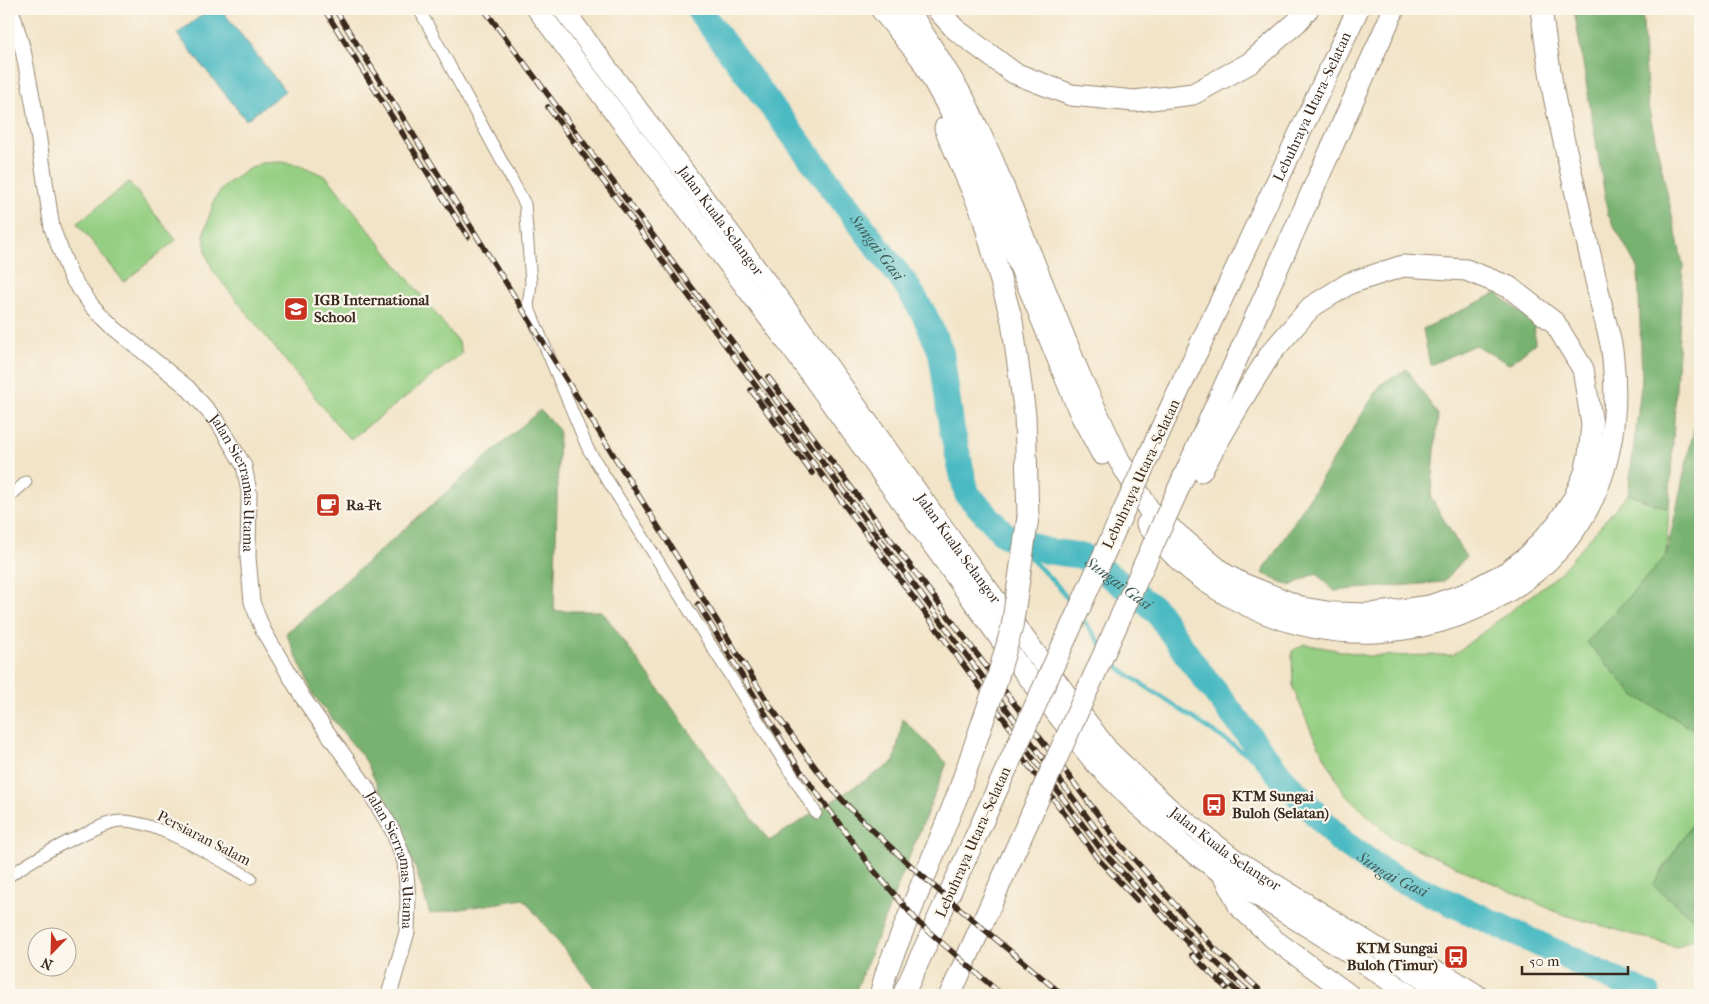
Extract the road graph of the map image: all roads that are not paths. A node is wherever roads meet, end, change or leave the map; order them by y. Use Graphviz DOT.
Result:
graph roads {
  1 [pos="11,9"];
  2 [pos="419,9"];
  3 [pos="537,9"];
  4 [pos="563,9"];
  5 [pos="880,9"];
  6 [pos="908,9"];
  7 [pos="937,9"];
  8 [pos="1308,9"];
  9 [pos="1358,9"];
  10 [pos="1394,9"];
  11 [pos="1541,9"];
  12 [pos="1193,472"];
  13 [pos="26,482"];
  14 [pos="9,496"];
  15 [pos="816,813"];
  16 [pos="1224,874"];
  17 [pos="9,876"];
  18 [pos="251,878"];
  19 [pos="1392,957"];
  20 [pos="391,989"];
  21 [pos="380,995"];
  22 [pos="880,995"];
  23 [pos="903,995"];
  24 [pos="950,995"];
  25 [pos="1350,995"];
  26 [pos="1410,995"];
  27 [pos="1445,995"];
  28 [pos="1477,995"];
  1 -- 20 [label="street, Jalan Sierramas Utama"];
  2 -- 15 [label="street"];
  3 -- 16 [label="highway, Jalan Kuala Selangor"];
  4 -- 19 [label="highway, Jalan Kuala Selangor"];
  5 -- 11 [label="highway"];
  5 -- 22 [label="highway, bridge"];
  6 -- 12 [label="highway"];
  7 -- 8 [label="highway"];
  9 -- 23 [label="highway, Lebuhraya Utara–Selatan, bridge"];
  10 -- 12 [label="highway"];
  12 -- 24 [label="highway, bridge"];
  13 -- 14 [label="street"];
  16 -- 25 [label="highway"];
  16 -- 26 [label="highway, Jalan Kuala Selangor"];
  17 -- 18 [label="street, Persiaran Salam"];
  19 -- 27 [label="highway, Jalan Kuala Selangor"];
  19 -- 28 [label="highway"];
  20 -- 21 [label="street, Jalan Sierramas Utama"];
}
